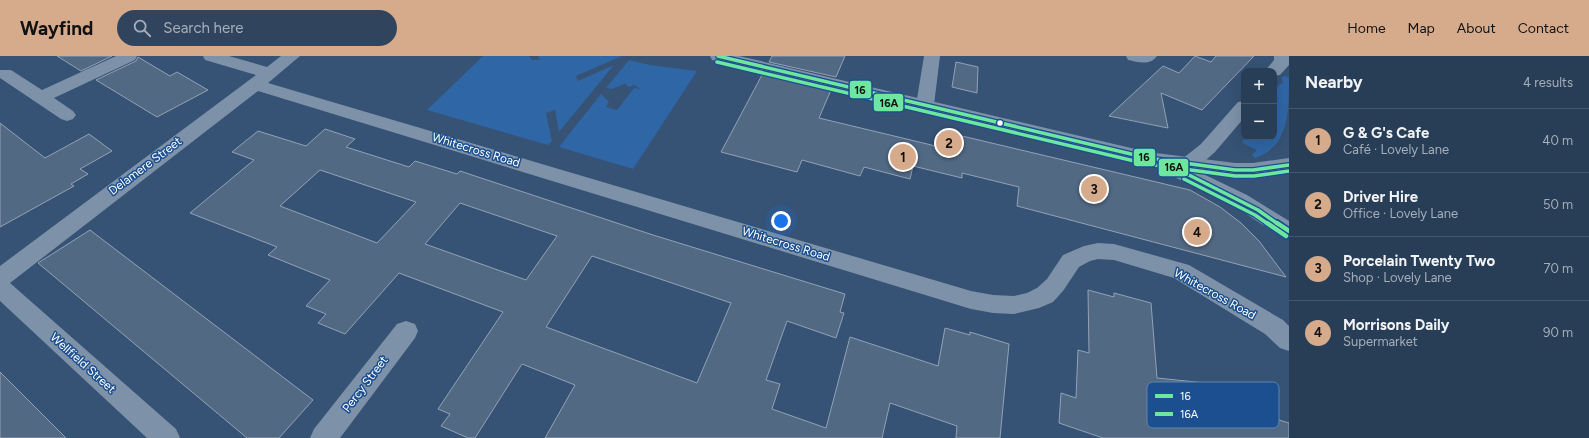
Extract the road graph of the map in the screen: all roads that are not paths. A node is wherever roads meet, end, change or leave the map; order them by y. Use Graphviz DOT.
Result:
graph roads {
  1 [pos="128,56"];
  2 [pos="211,56"];
  3 [pos="292,56"];
  4 [pos="718,56"];
  5 [pos="932,56"];
  6 [pos="1134,56"];
  7 [pos="1149,56"];
  8 [pos="1282,56"];
  9 [pos="1277,68"];
  10 [pos="5,74"];
  11 [pos="261,79"];
  12 [pos="40,98"];
  13 [pos="925,105"];
  14 [pos="1241,110"];
  15 [pos="67,115"];
  16 [pos="1289,165"];
  17 [pos="1190,170"];
  18 [pos="1289,231"];
  19 [pos="0,278"];
  20 [pos="0,287"];
  21 [pos="406,331"];
  22 [pos="1289,341"];
  23 [pos="166,438"];
  24 [pos="324,438"];
  1 -- 12 [label="street"];
  2 -- 11 [label="street, Whitecross Road"];
  3 -- 11 [label="street, Delamere Street"];
  4 -- 13 [label="street"];
  5 -- 13 [label="street"];
  6 -- 7 [label="street"];
  8 -- 9 [label="street"];
  10 -- 12 [label="street"];
  11 -- 19 [label="street, Delamere Street"];
  11 -- 22 [label="street, Whitecross Road"];
  12 -- 15 [label="street"];
  13 -- 17 [label="street"];
  14 -- 17 [label="street"];
  16 -- 17 [label="street"];
  17 -- 18 [label="street"];
  20 -- 23 [label="street, Wellfield Street"];
  21 -- 24 [label="street, Percy Street"];
}
